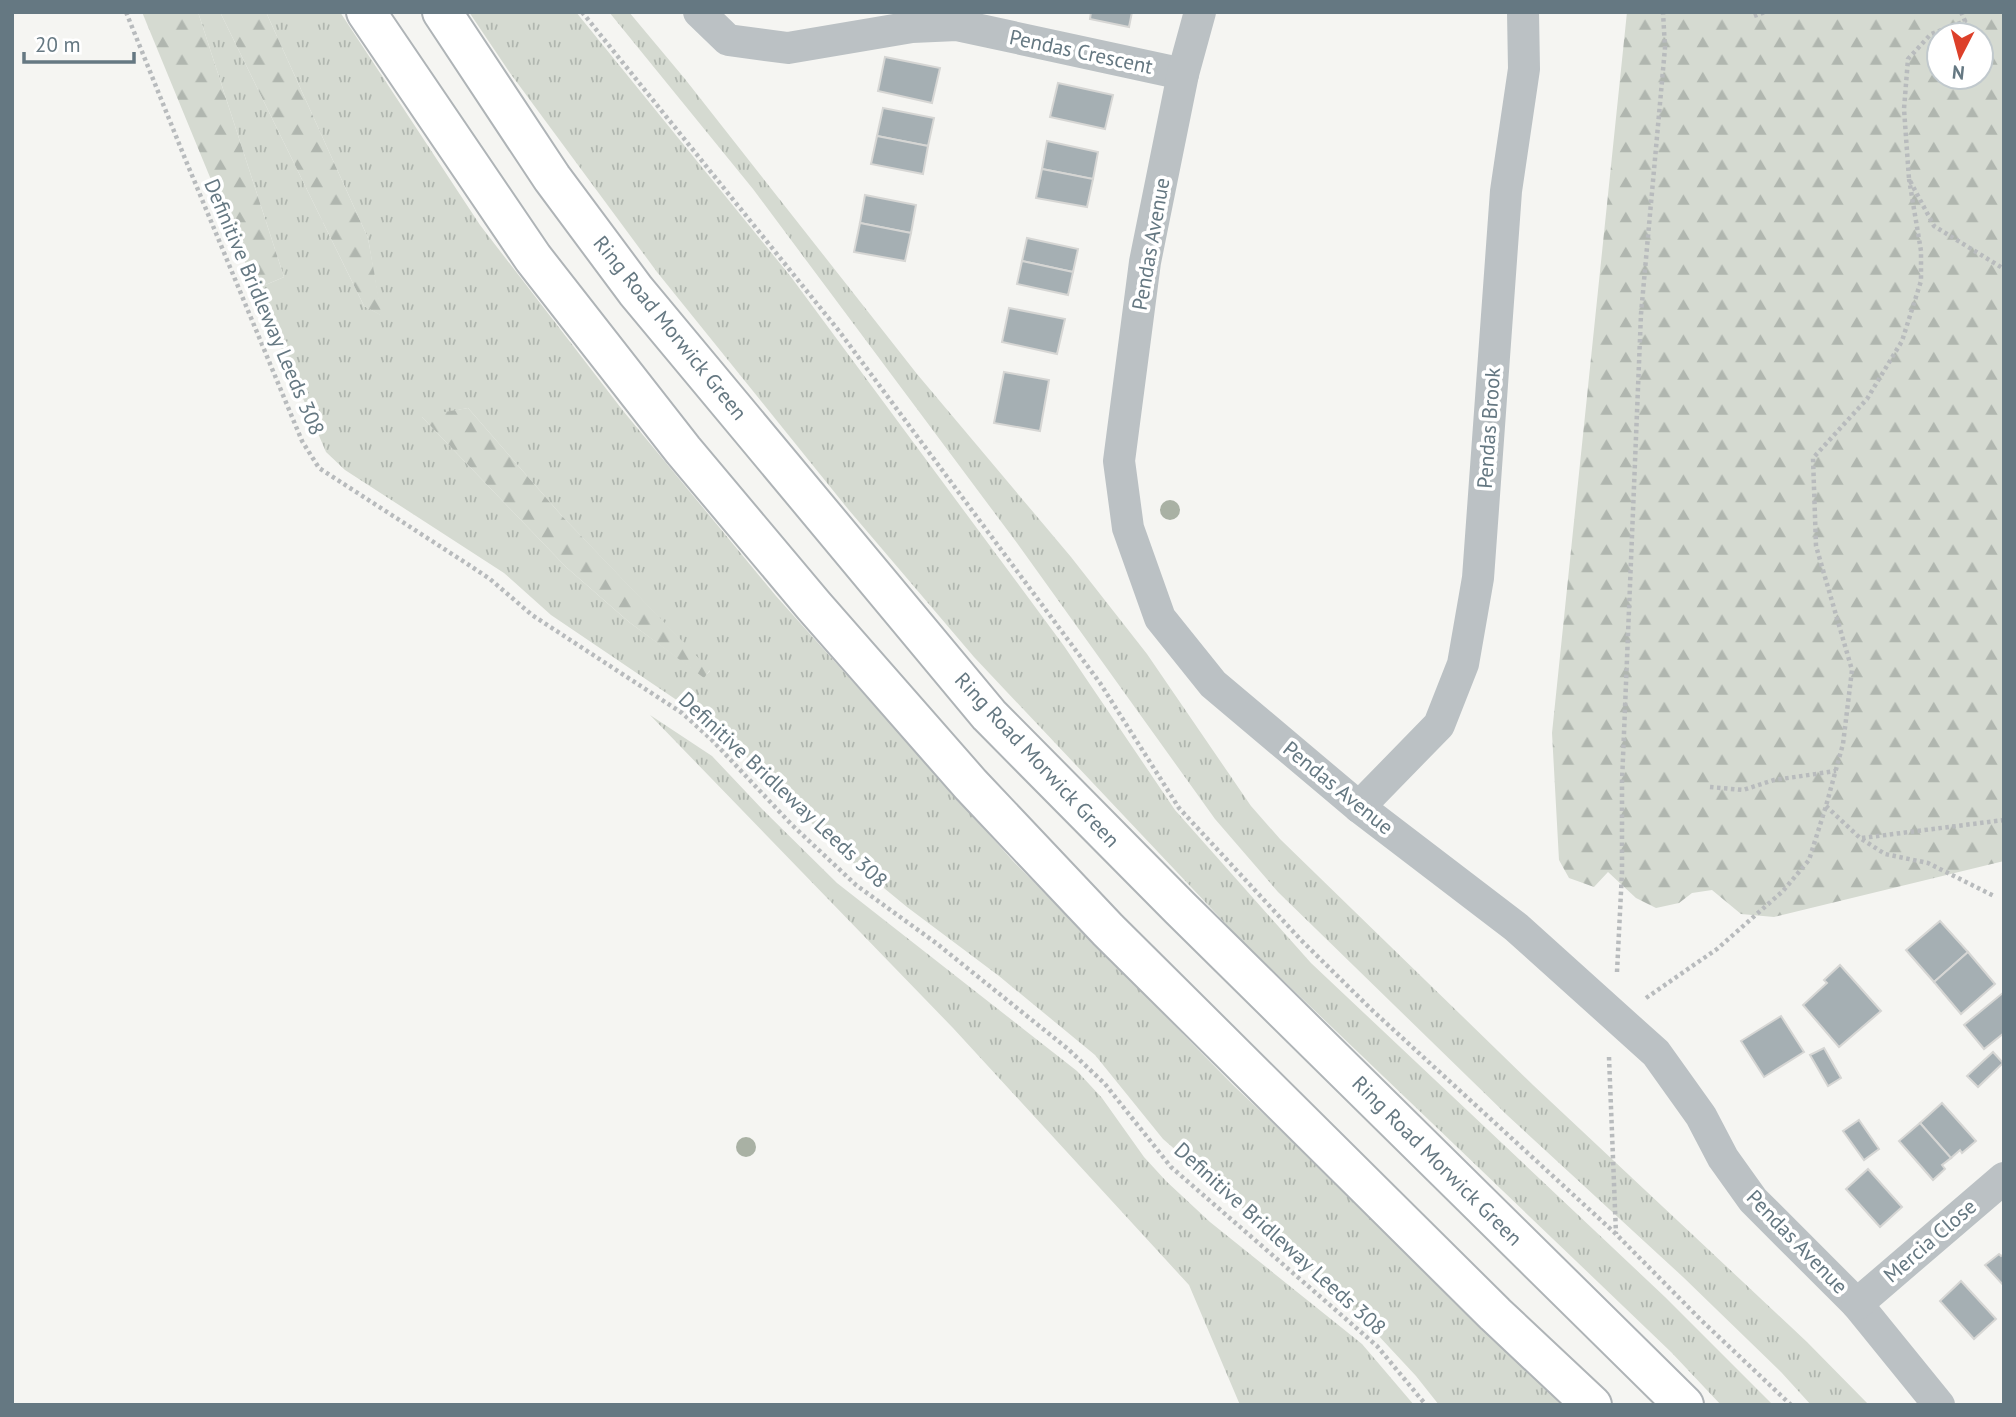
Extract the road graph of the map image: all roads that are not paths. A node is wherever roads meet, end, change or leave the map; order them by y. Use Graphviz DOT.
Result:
graph roads {
  1 [pos="366,12"];
  2 [pos="442,12"];
  3 [pos="699,12"];
  4 [pos="1200,12"];
  5 [pos="1523,12"];
  6 [pos="1183,74"];
  7 [pos="1359,807"];
  8 [pos="2004,1178"];
  9 [pos="1857,1304"];
  10 [pos="1592,1405"];
  11 [pos="1684,1405"];
  12 [pos="1939,1405"];
  1 -- 10 [label="highway"];
  2 -- 11 [label="highway, Ring Road Morwick Green"];
  3 -- 6 [label="street, Pendas Crescent"];
  4 -- 6 [label="street, Pendas Avenue"];
  5 -- 7 [label="street, Pendas Brook"];
  6 -- 7 [label="street, Pendas Avenue"];
  7 -- 9 [label="street, Pendas Avenue"];
  8 -- 9 [label="street, Mercia Close"];
  9 -- 12 [label="street, Pendas Avenue"];
}
